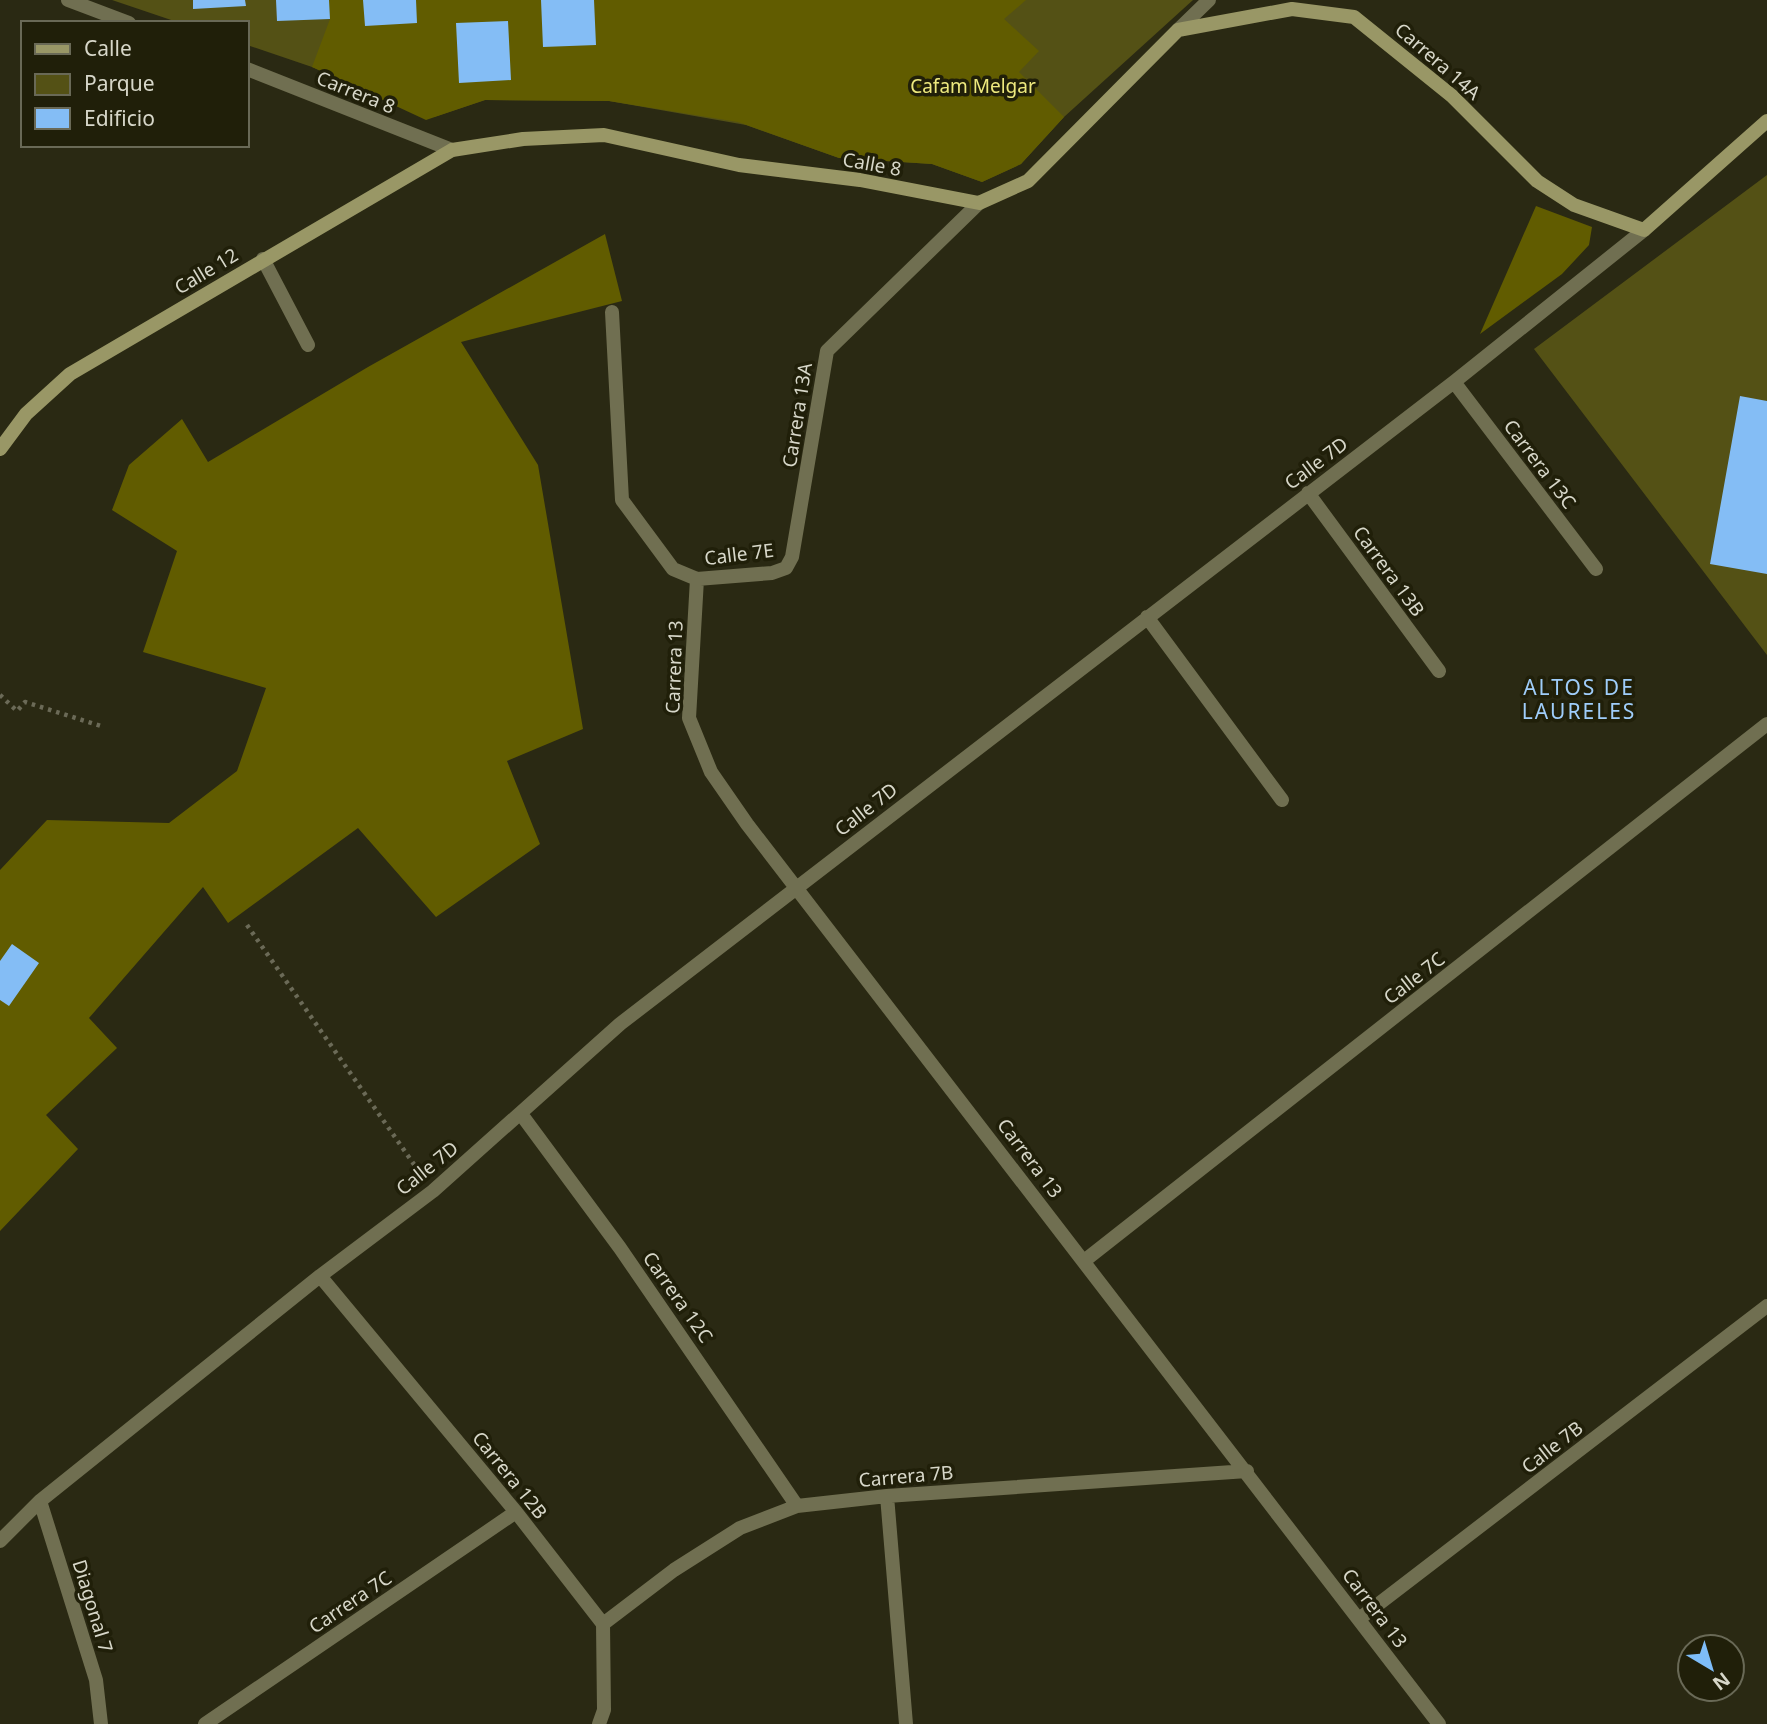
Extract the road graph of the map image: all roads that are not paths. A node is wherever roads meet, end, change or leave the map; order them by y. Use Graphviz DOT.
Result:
graph roads {
  1 [pos="68,0"];
  2 [pos="1209,0"];
  3 [pos="124,21"];
  4 [pos="1178,30"];
  5 [pos="248,69"];
  6 [pos="1767,121"];
  7 [pos="452,150"];
  8 [pos="979,204"];
  9 [pos="1644,230"];
  10 [pos="264,259"];
  11 [pos="612,312"];
  12 [pos="308,345"];
  13 [pos="1454,382"];
  14 [pos="0,449"];
  15 [pos="1308,493"];
  16 [pos="786,568"];
  17 [pos="1596,569"];
  18 [pos="697,579"];
  19 [pos="1147,617"];
  20 [pos="1439,671"];
  21 [pos="1767,724"];
  22 [pos="1282,800"];
  23 [pos="797,887"];
  24 [pos="522,1114"];
  25 [pos="1084,1261"];
  26 [pos="320,1276"];
  27 [pos="1767,1306"];
  28 [pos="1247,1471"];
  29 [pos="887,1496"];
  30 [pos="40,1501"];
  31 [pos="797,1506"];
  32 [pos="516,1512"];
  33 [pos="0,1541"];
  34 [pos="1359,1619"];
  35 [pos="603,1624"];
  36 [pos="101,1724"];
  37 [pos="205,1724"];
  38 [pos="599,1724"];
  39 [pos="906,1724"];
  40 [pos="1440,1724"];
  1 -- 3 [label="street"];
  2 -- 4 [label="street"];
  4 -- 8 [label="main road"];
  4 -- 9 [label="main road, Carrera 14A"];
  5 -- 7 [label="street, Carrera 8"];
  6 -- 9 [label="main road, Calle 7D"];
  7 -- 8 [label="main road, Calle 8"];
  7 -- 10 [label="main road, Calle 12"];
  8 -- 16 [label="street, Carrera 13A"];
  9 -- 13 [label="street, Calle 7D"];
  10 -- 12 [label="street"];
  10 -- 14 [label="main road, Calle 12"];
  11 -- 18 [label="street"];
  13 -- 15 [label="street, Calle 7D"];
  13 -- 17 [label="street, Carrera 13C"];
  15 -- 19 [label="street, Calle 7D"];
  15 -- 20 [label="street, Carrera 13B"];
  16 -- 18 [label="street, Calle 7E"];
  18 -- 23 [label="street, Carrera 13"];
  19 -- 22 [label="street"];
  19 -- 23 [label="street, Calle 7D"];
  21 -- 25 [label="street, Calle 7C"];
  23 -- 24 [label="street, Calle 7D"];
  23 -- 25 [label="street, Carrera 13"];
  24 -- 26 [label="street, Calle 7D"];
  24 -- 31 [label="street, Carrera 12C"];
  25 -- 28 [label="street, Carrera 13"];
  26 -- 30 [label="street, Calle 7D"];
  26 -- 32 [label="street, Carrera 12B"];
  27 -- 34 [label="street, Calle 7B"];
  28 -- 29 [label="street, Carrera 7B"];
  28 -- 34 [label="street, Carrera 13"];
  29 -- 31 [label="street, Carrera 7B"];
  29 -- 39 [label="street"];
  30 -- 33 [label="street, Calle 7D"];
  30 -- 36 [label="street, Diagonal 7"];
  31 -- 35 [label="street, Carrera 7B"];
  32 -- 35 [label="street, Carrera 12B"];
  32 -- 37 [label="street, Carrera 7C"];
  34 -- 40 [label="street, Carrera 13"];
  35 -- 38 [label="street"];
}
